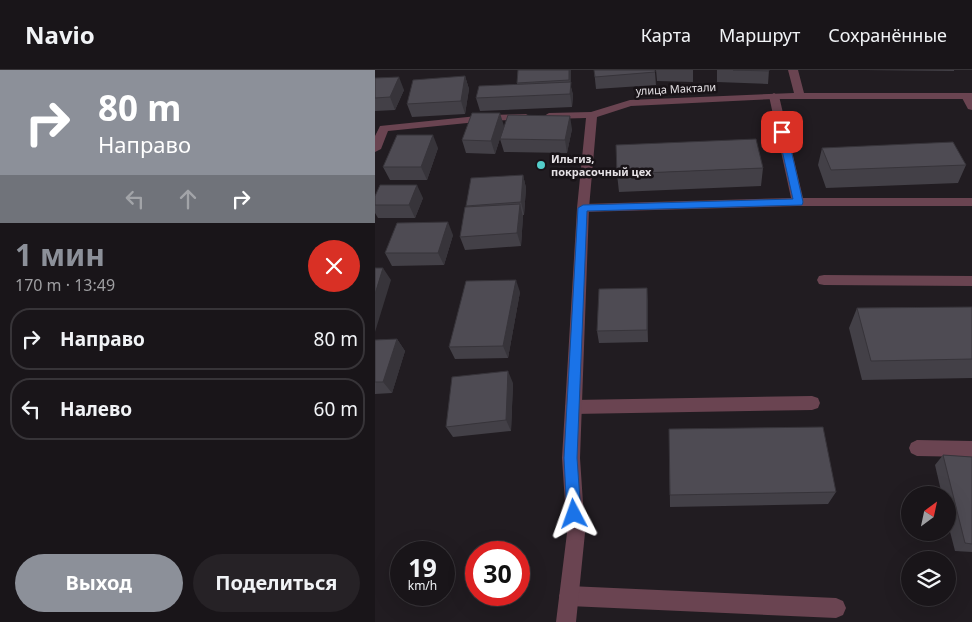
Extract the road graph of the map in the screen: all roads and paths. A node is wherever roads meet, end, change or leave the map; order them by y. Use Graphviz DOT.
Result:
graph roads {
  1 [pos="793,70"];
  2 [pos="774,96"];
  3 [pos="800,96"];
  4 [pos="969,96"];
  5 [pos="972,107"];
  6 [pos="592,115"];
  7 [pos="375,150"];
  8 [pos="798,202"];
  9 [pos="972,202"];
  10 [pos="583,208"];
  11 [pos="824,280"];
  12 [pos="972,281"];
  13 [pos="813,403"];
  14 [pos="573,407"];
  15 [pos="917,448"];
  16 [pos="972,449"];
  17 [pos="569,596"];
  18 [pos="836,608"];
  19 [pos="566,622"];
  1 -- 3 [label="street"];
  2 -- 3 [label="street, улица Мактали"];
  2 -- 6 [label="street, улица Мактали"];
  2 -- 8 [label="street"];
  3 -- 4 [label="street, улица Мактали"];
  4 -- 5 [label="street"];
  6 -- 7 [label="street, улица Мактали"];
  6 -- 10 [label="street"];
  8 -- 9 [label="street"];
  8 -- 10 [label="street"];
  10 -- 14 [label="street"];
  11 -- 12 [label="street"];
  13 -- 14 [label="street"];
  14 -- 17 [label="street"];
  15 -- 16 [label="street"];
  17 -- 18 [label="street"];
  17 -- 19 [label="street"];
}
